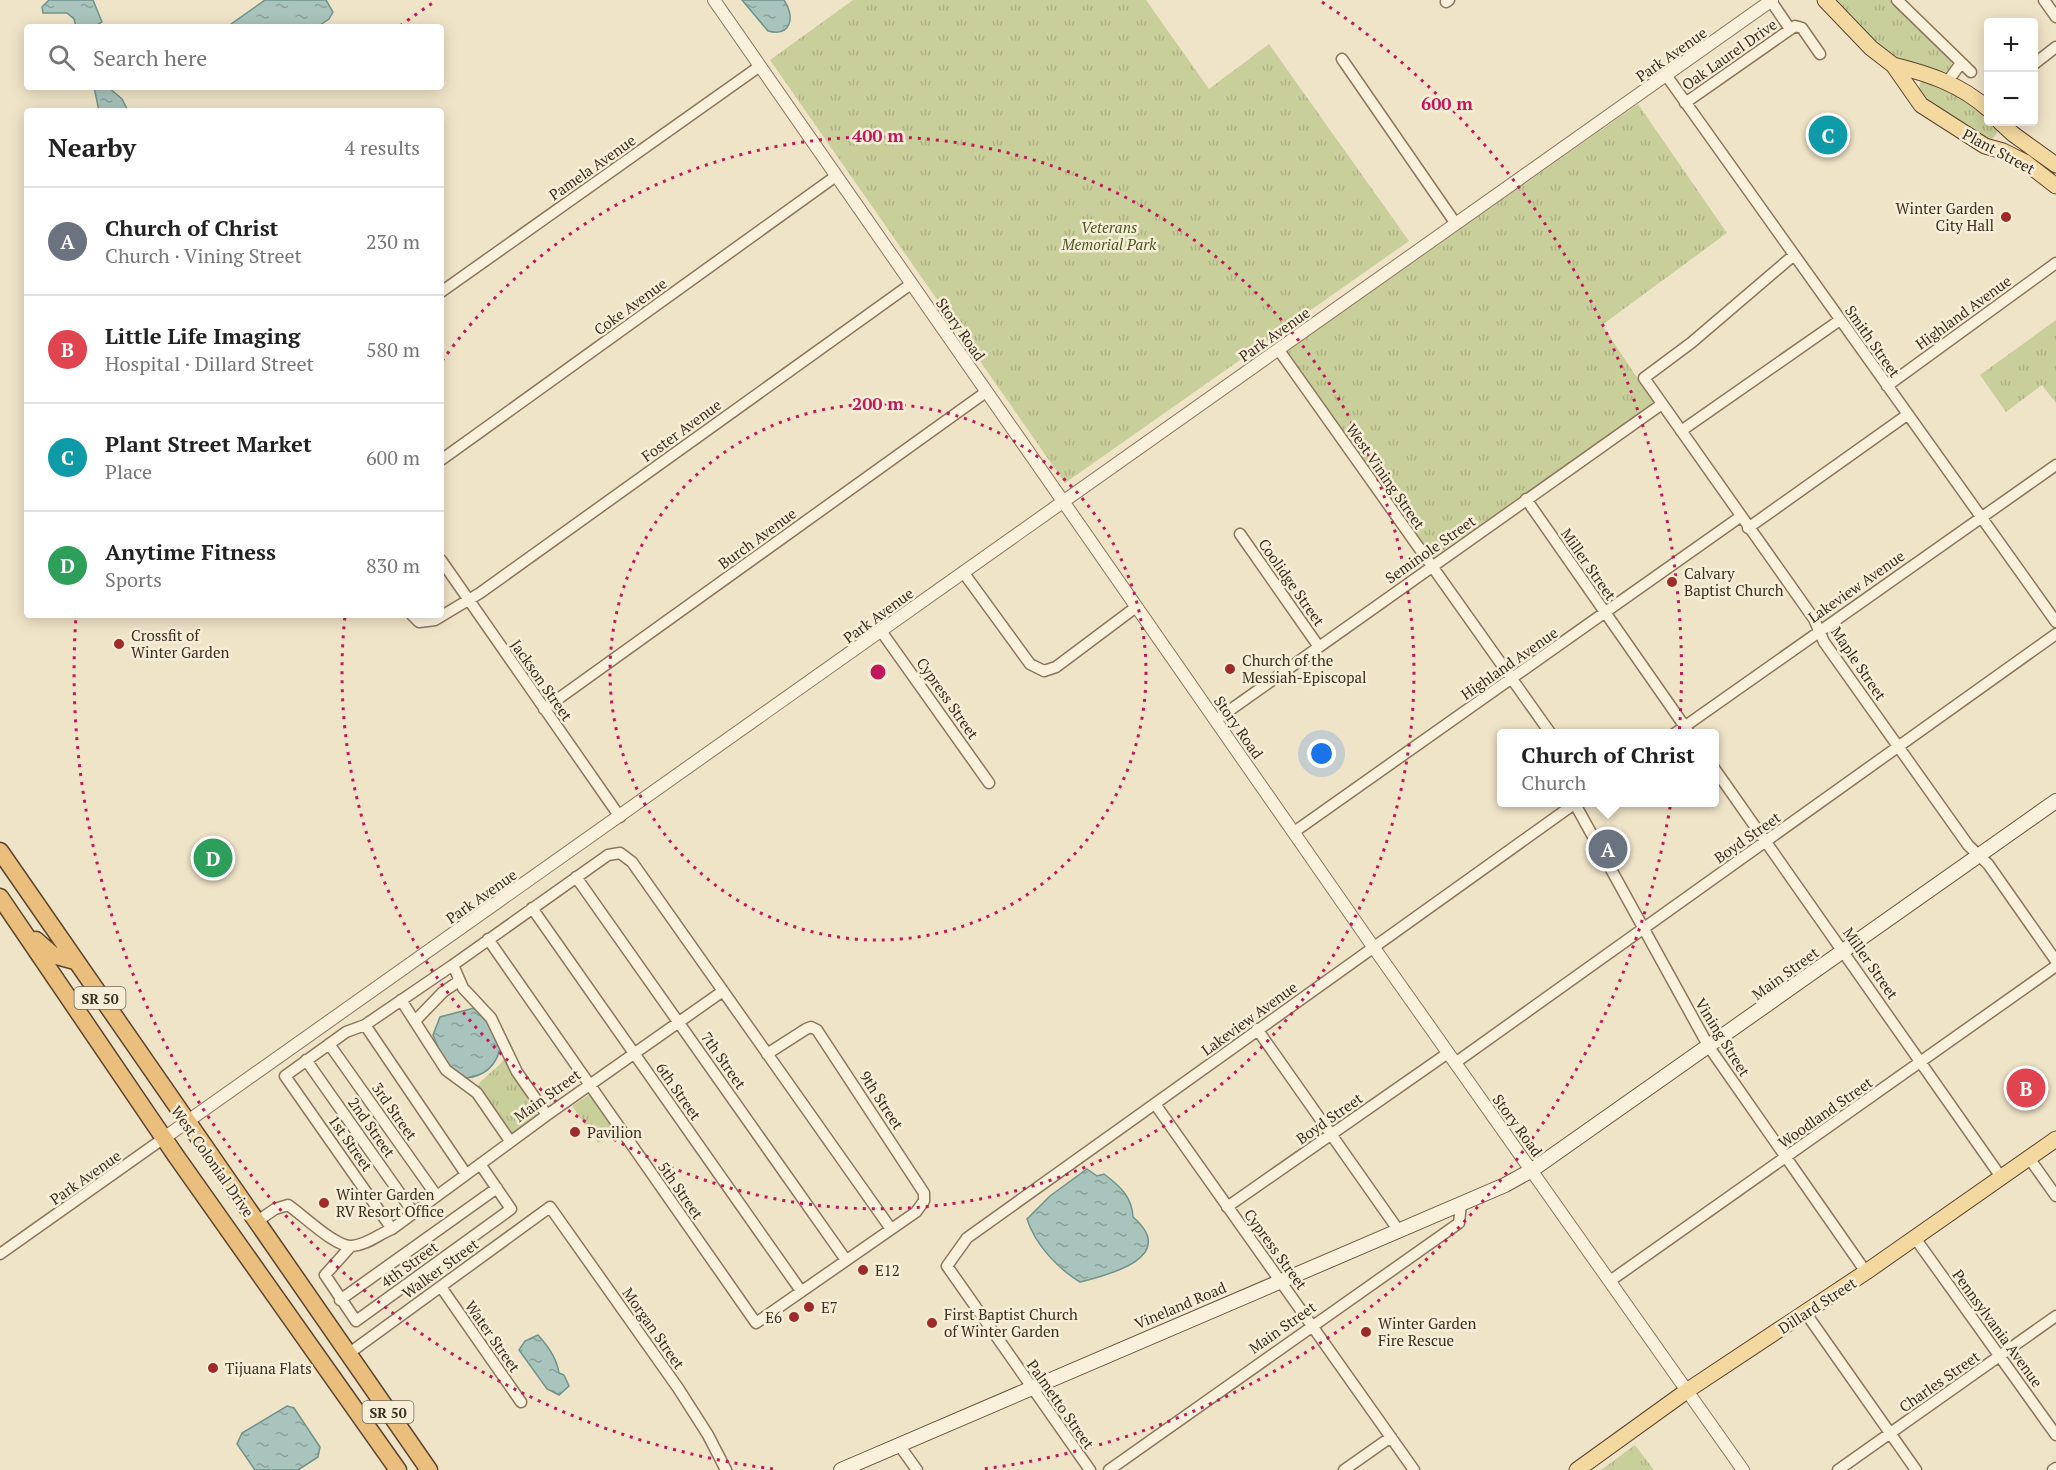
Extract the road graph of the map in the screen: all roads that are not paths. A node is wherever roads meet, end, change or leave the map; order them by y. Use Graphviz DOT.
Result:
graph roads {
  1 [pos="714,0"];
  2 [pos="1825,0"];
  3 [pos="1897,0"];
  4 [pos="2044,0"];
  5 [pos="1771,1"];
  6 [pos="2056,17"];
  7 [pos="1790,29"];
  8 [pos="2056,47"];
  9 [pos="1820,54"];
  10 [pos="1342,59"];
  11 [pos="2038,61"];
  12 [pos="1961,63"];
  13 [pos="1893,65"];
  14 [pos="759,66"];
  15 [pos="1971,72"];
  16 [pos="1933,74"];
  17 [pos="1666,75"];
  18 [pos="1948,81"];
  19 [pos="1914,96"];
  20 [pos="1984,102"];
  21 [pos="1685,103"];
  22 [pos="2001,126"];
  23 [pos="2005,126"];
  24 [pos="1984,146"];
  25 [pos="2056,165"];
  26 [pos="836,176"];
  27 [pos="2056,186"];
  28 [pos="1456,224"];
  29 [pos="1794,255"];
  30 [pos="2055,266"];
  31 [pos="911,284"];
  32 [pos="444,290"];
  33 [pos="1840,320"];
  34 [pos="1278,349"];
  35 [pos="1887,386"];
  36 [pos="986,392"];
  37 [pos="1662,404"];
  38 [pos="1907,416"];
  39 [pos="1681,431"];
  40 [pos="444,458"];
  41 [pos="2056,465"];
  42 [pos="1526,500"];
  43 [pos="1063,501"];
  44 [pos="1981,516"];
  45 [pos="1740,517"];
  46 [pos="1748,528"];
  47 [pos="1240,534"];
  48 [pos="444,564"];
  49 [pos="1432,566"];
  50 [pos="963,572"];
  51 [pos="468,600"];
  52 [pos="1137,607"];
  53 [pos="444,613"];
  54 [pos="1605,613"];
  55 [pos="415,618"];
  56 [pos="435,618"];
  57 [pos="2056,622"];
  58 [pos="881,631"];
  59 [pos="1819,631"];
  60 [pos="2056,634"];
  61 [pos="1319,647"];
  62 [pos="1512,678"];
  63 [pos="544,709"];
  64 [pos="1216,720"];
  65 [pos="1548,729"];
  66 [pos="1686,729"];
  67 [pos="1688,729"];
  68 [pos="1899,746"];
  69 [pos="1719,775"];
  70 [pos="989,783"];
  71 [pos="2056,801"];
  72 [pos="1570,807"];
  73 [pos="1578,807"];
  74 [pos="620,817"];
  75 [pos="1294,832"];
  76 [pos="1767,842"];
  77 [pos="0,850"];
  78 [pos="1980,855"];
  79 [pos="576,877"];
  80 [pos="0,897"];
  81 [pos="532,908"];
  82 [pos="20,926"];
  83 [pos="1642,928"];
  84 [pos="488,939"];
  85 [pos="1374,948"];
  86 [pos="1844,951"];
  87 [pos="75,961"];
  88 [pos="2056,961"];
  89 [pos="453,965"];
  90 [pos="2056,966"];
  91 [pos="459,981"];
  92 [pos="723,991"];
  93 [pos="401,1000"];
  94 [pos="415,1021"];
  95 [pos="678,1022"];
  96 [pos="365,1025"];
  97 [pos="1257,1029"];
  98 [pos="329,1044"];
  99 [pos="1709,1047"];
  100 [pos="634,1053"];
  101 [pos="767,1054"];
  102 [pos="1451,1058"];
  103 [pos="306,1060"];
  104 [pos="1921,1062"];
  105 [pos="589,1085"];
  106 [pos="1155,1104"];
  107 [pos="547,1114"];
  108 [pos="186,1123"];
  109 [pos="1332,1135"];
  110 [pos="164,1138"];
  111 [pos="2056,1139"];
  112 [pos="510,1141"];
  113 [pos="1787,1157"];
  114 [pos="2029,1158"];
  115 [pos="480,1164"];
  116 [pos="1532,1170"];
  117 [pos="466,1174"];
  118 [pos="2001,1177"];
  119 [pos="497,1188"];
  120 [pos="436,1195"];
  121 [pos="2056,1196"];
  122 [pos="1461,1204"];
  123 [pos="550,1207"];
  124 [pos="1227,1207"];
  125 [pos="413,1212"];
  126 [pos="255,1222"];
  127 [pos="392,1228"];
  128 [pos="891,1229"];
  129 [pos="1399,1231"];
  130 [pos="1916,1238"];
  131 [pos="351,1246"];
  132 [pos="0,1254"];
  133 [pos="846,1260"];
  134 [pos="946,1266"];
  135 [pos="1866,1272"];
  136 [pos="1281,1280"];
  137 [pos="1610,1281"];
  138 [pos="441,1287"];
  139 [pos="801,1291"];
  140 [pos="274,1293"];
  141 [pos="340,1300"];
  142 [pos="1805,1312"];
  143 [pos="2056,1316"];
  144 [pos="1313,1325"];
  145 [pos="348,1354"];
  146 [pos="2000,1356"];
  147 [pos="320,1360"];
  148 [pos="1031,1387"];
  149 [pos="1688,1390"];
  150 [pos="521,1402"];
  151 [pos="398,1427"];
  152 [pos="1890,1433"];
  153 [pos="2056,1435"];
  154 [pos="1391,1437"];
  155 [pos="900,1445"];
  156 [pos="398,1470"];
  157 [pos="429,1470"];
  158 [pos="726,1470"];
  159 [pos="841,1470"];
  160 [pos="917,1470"];
  161 [pos="1090,1470"];
  162 [pos="1109,1470"];
  163 [pos="1344,1470"];
  164 [pos="1414,1470"];
  165 [pos="1576,1470"];
  166 [pos="1743,1470"];
  167 [pos="1838,1470"];
  168 [pos="1916,1470"];
  1 -- 14 [label="street, Story Road"];
  2 -- 13 [label="main road, Plant Street"];
  3 -- 12 [label="street"];
  4 -- 6 [label="street"];
  5 -- 7 [label="street"];
  5 -- 17 [label="street, Park Avenue"];
  7 -- 9 [label="street"];
  7 -- 21 [label="street, Oak Laurel Drive"];
  8 -- 11 [label="street"];
  10 -- 28 [label="street"];
  12 -- 15 [label="street"];
  12 -- 18 [label="street"];
  13 -- 16 [label="main road, Plant Street"];
  13 -- 19 [label="main road, Plant Street"];
  14 -- 26 [label="street, Story Road"];
  14 -- 32 [label="street, Pamela Avenue"];
  16 -- 18 [label="main road, Plant Street"];
  16 -- 19 [label="main road"];
  17 -- 21 [label="street, Smith Street"];
  17 -- 28 [label="street, Park Avenue"];
  18 -- 20 [label="main road, Plant Street"];
  19 -- 24 [label="main road, Plant Street"];
  21 -- 29 [label="street, Smith Street"];
  22 -- 24 [label="main road"];
  23 -- 25 [label="main road, Plant Street"];
  24 -- 27 [label="main road, Plant Street"];
  26 -- 31 [label="street, Story Road"];
  26 -- 40 [label="street, Coke Avenue"];
  28 -- 34 [label="street, Park Avenue"];
  29 -- 33 [label="street, Smith Street"];
  29 -- 37 [label="street, Maple Street"];
  30 -- 35 [label="street, Highland Avenue"];
  31 -- 36 [label="street, Story Road"];
  31 -- 51 [label="street, Foster Avenue"];
  33 -- 35 [label="street, Smith Street"];
  33 -- 39 [label="street"];
  34 -- 43 [label="street, Park Avenue"];
  34 -- 49 [label="street, West Vining Street"];
  35 -- 38 [label="street, Smith Street"];
  36 -- 43 [label="street, Story Road"];
  36 -- 63 [label="street, Burch Avenue"];
  37 -- 39 [label="street, Maple Street"];
  37 -- 42 [label="street, Seminole Street"];
  38 -- 44 [label="street, Smith Street"];
  38 -- 46 [label="street"];
  39 -- 45 [label="street, Maple Street"];
  41 -- 44 [label="street, Lakeview Avenue"];
  42 -- 49 [label="street, Seminole Street"];
  42 -- 54 [label="street, Miller Street"];
  43 -- 50 [label="street, Park Avenue"];
  43 -- 52 [label="street, Story Road"];
  44 -- 57 [label="street, Smith Street"];
  44 -- 59 [label="street, Lakeview Avenue"];
  45 -- 46 [label="street, Maple Street"];
  45 -- 54 [label="street, Highland Avenue"];
  46 -- 59 [label="street, Maple Street"];
  47 -- 61 [label="street, Coolidge Street"];
  48 -- 51 [label="street, Jackson Street"];
  49 -- 61 [label="street, Seminole Street"];
  49 -- 62 [label="street, West Vining Street"];
  50 -- 52 [label="street"];
  50 -- 58 [label="street, Park Avenue"];
  51 -- 53 [label="street, Foster Avenue"];
  51 -- 63 [label="street, Jackson Street"];
  52 -- 64 [label="street, Story Road"];
  54 -- 62 [label="street, Highland Avenue"];
  54 -- 66 [label="street, Miller Street"];
  55 -- 56 [label="street, Foster Avenue"];
  58 -- 70 [label="street, Cypress Street"];
  58 -- 74 [label="street, Park Avenue"];
  59 -- 67 [label="street, Lakeview Avenue"];
  59 -- 68 [label="street, Maple Street"];
  60 -- 68 [label="street, Boyd Street"];
  61 -- 64 [label="street, Seminole Street"];
  62 -- 65 [label="street"];
  62 -- 75 [label="street, Highland Avenue"];
  63 -- 74 [label="street, Jackson Street"];
  64 -- 75 [label="street, Story Road"];
  68 -- 76 [label="street, Boyd Street"];
  68 -- 78 [label="street, Maple Street"];
  69 -- 76 [label="street, Miller Street"];
  71 -- 78 [label="main road, Main Street"];
  72 -- 85 [label="street, Lakeview Avenue"];
  73 -- 83 [label="street, Vining Street"];
  74 -- 108 [label="street, Park Avenue"];
  75 -- 85 [label="street, Story Road"];
  76 -- 83 [label="street, Boyd Street"];
  76 -- 86 [label="street, Miller Street"];
  77 -- 87 [label="highway, West Colonial Drive / SR 50"];
  78 -- 86 [label="main road, Main Street"];
  78 -- 88 [label="street, Maple Street"];
  79 -- 81 [label="street"];
  79 -- 92 [label="street"];
  79 -- 95 [label="street, 7th Street"];
  80 -- 82 [label="highway, West Colonial Drive / SR 50"];
  81 -- 84 [label="street"];
  81 -- 100 [label="street, 6th Street"];
  82 -- 87 [label="highway"];
  82 -- 110 [label="highway, West Colonial Drive / SR 50"];
  83 -- 99 [label="street, Vining Street"];
  83 -- 102 [label="street, Boyd Street"];
  84 -- 89 [label="street"];
  84 -- 105 [label="street, 5th Street"];
  85 -- 97 [label="street, Lakeview Avenue"];
  85 -- 102 [label="street, Story Road"];
  86 -- 99 [label="main road, Main Street"];
  86 -- 104 [label="street, Miller Street"];
  87 -- 108 [label="highway, West Colonial Drive / SR 50"];
  89 -- 91 [label="street"];
  89 -- 93 [label="street"];
  90 -- 104 [label="street, Woodland Street"];
  91 -- 94 [label="street"];
  91 -- 107 [label="street"];
  92 -- 95 [label="street, Main Street"];
  92 -- 101 [label="street"];
  93 -- 94 [label="street"];
  93 -- 96 [label="street"];
  94 -- 112 [label="street"];
  95 -- 100 [label="street, Main Street"];
  95 -- 133 [label="street, 7th Street"];
  96 -- 98 [label="street"];
  96 -- 117 [label="street"];
  97 -- 106 [label="street, Lakeview Avenue"];
  97 -- 109 [label="street"];
  98 -- 103 [label="street"];
  98 -- 120 [label="street, 3rd Street"];
  99 -- 113 [label="street, Vining Street"];
  99 -- 116 [label="main road, Main Street"];
  100 -- 105 [label="street, Main Street"];
  100 -- 139 [label="street, 6th Street"];
  101 -- 128 [label="street"];
  101 -- 128 [label="street, 9th Street"];
  102 -- 109 [label="street, Boyd Street"];
  102 -- 116 [label="street, Story Road"];
  103 -- 125 [label="street, 2nd Street"];
  103 -- 127 [label="street, 1st Street"];
  104 -- 113 [label="street, Woodland Street"];
  104 -- 118 [label="street, Miller Street"];
  105 -- 107 [label="street, Main Street"];
  105 -- 139 [label="street, 5th Street"];
  106 -- 124 [label="street, Cypress Street"];
  106 -- 134 [label="street, Lakeview Avenue"];
  107 -- 112 [label="street, Main Street"];
  108 -- 110 [label="street, Park Avenue"];
  108 -- 126 [label="highway, West Colonial Drive / SR 50"];
  109 -- 124 [label="street, Boyd Street"];
  109 -- 129 [label="street"];
  110 -- 132 [label="street, Park Avenue"];
  110 -- 140 [label="highway, West Colonial Drive / SR 50"];
  111 -- 114 [label="main road, Dillard Street"];
  112 -- 115 [label="street, Main Street"];
  113 -- 135 [label="street, Vining Street"];
  113 -- 137 [label="street, Woodland Street"];
  114 -- 118 [label="main road, Dillard Street"];
  114 -- 121 [label="street"];
  115 -- 117 [label="street, Main Street"];
  115 -- 119 [label="street, 4th Street"];
  116 -- 122 [label="main road, Vineland Road"];
  116 -- 137 [label="street, Story Road"];
  117 -- 120 [label="street, Main Street"];
  118 -- 130 [label="main road, Dillard Street"];
  119 -- 141 [label="street"];
  119 -- 141 [label="street, 4th Street"];
  120 -- 125 [label="street, Main Street"];
  122 -- 129 [label="main road, Vineland Road"];
  122 -- 144 [label="street, Main Street"];
  123 -- 138 [label="street, Walker Street"];
  123 -- 158 [label="street, Morgan Street"];
  124 -- 136 [label="street, Cypress Street"];
  125 -- 127 [label="street, Main Street"];
  126 -- 131 [label="street"];
  126 -- 145 [label="highway, West Colonial Drive / SR 50"];
  127 -- 131 [label="street, Main Street"];
  128 -- 133 [label="street, 5th Street"];
  129 -- 136 [label="main road, Vineland Road"];
  130 -- 135 [label="main road, Dillard Street"];
  130 -- 146 [label="street, Pennsylvania Avenue"];
  131 -- 141 [label="street, 4th Street"];
  133 -- 139 [label="street, 5th Street"];
  134 -- 148 [label="street, Palmetto Street"];
  135 -- 142 [label="main road, Dillard Street"];
  136 -- 144 [label="street, Cypress Street"];
  136 -- 148 [label="main road, Vineland Road"];
  137 -- 149 [label="street, Story Road"];
  138 -- 145 [label="street, Walker Street"];
  138 -- 150 [label="street, Water Street"];
  140 -- 145 [label="highway"];
  140 -- 147 [label="highway, West Colonial Drive / SR 50"];
  142 -- 149 [label="main road, Dillard Street"];
  142 -- 152 [label="street"];
  143 -- 146 [label="street, Charles Street"];
  144 -- 154 [label="street, Cypress Street"];
  144 -- 162 [label="street, Main Street"];
  145 -- 151 [label="highway, West Colonial Drive / SR 50"];
  146 -- 152 [label="street, Charles Street"];
  146 -- 153 [label="street, Pennsylvania Avenue"];
  147 -- 151 [label="highway"];
  147 -- 156 [label="highway, West Colonial Drive / SR 50"];
  148 -- 155 [label="main road, Vineland Road"];
  148 -- 161 [label="street, Palmetto Street"];
  149 -- 165 [label="main road, Dillard Street"];
  149 -- 166 [label="street, Story Road"];
  151 -- 157 [label="highway, West Colonial Drive / SR 50"];
  152 -- 167 [label="street, Charles Street"];
  152 -- 168 [label="street"];
  154 -- 163 [label="street"];
  154 -- 164 [label="street, Cypress Street"];
  155 -- 159 [label="main road, Vineland Road"];
  155 -- 160 [label="street"];
}
